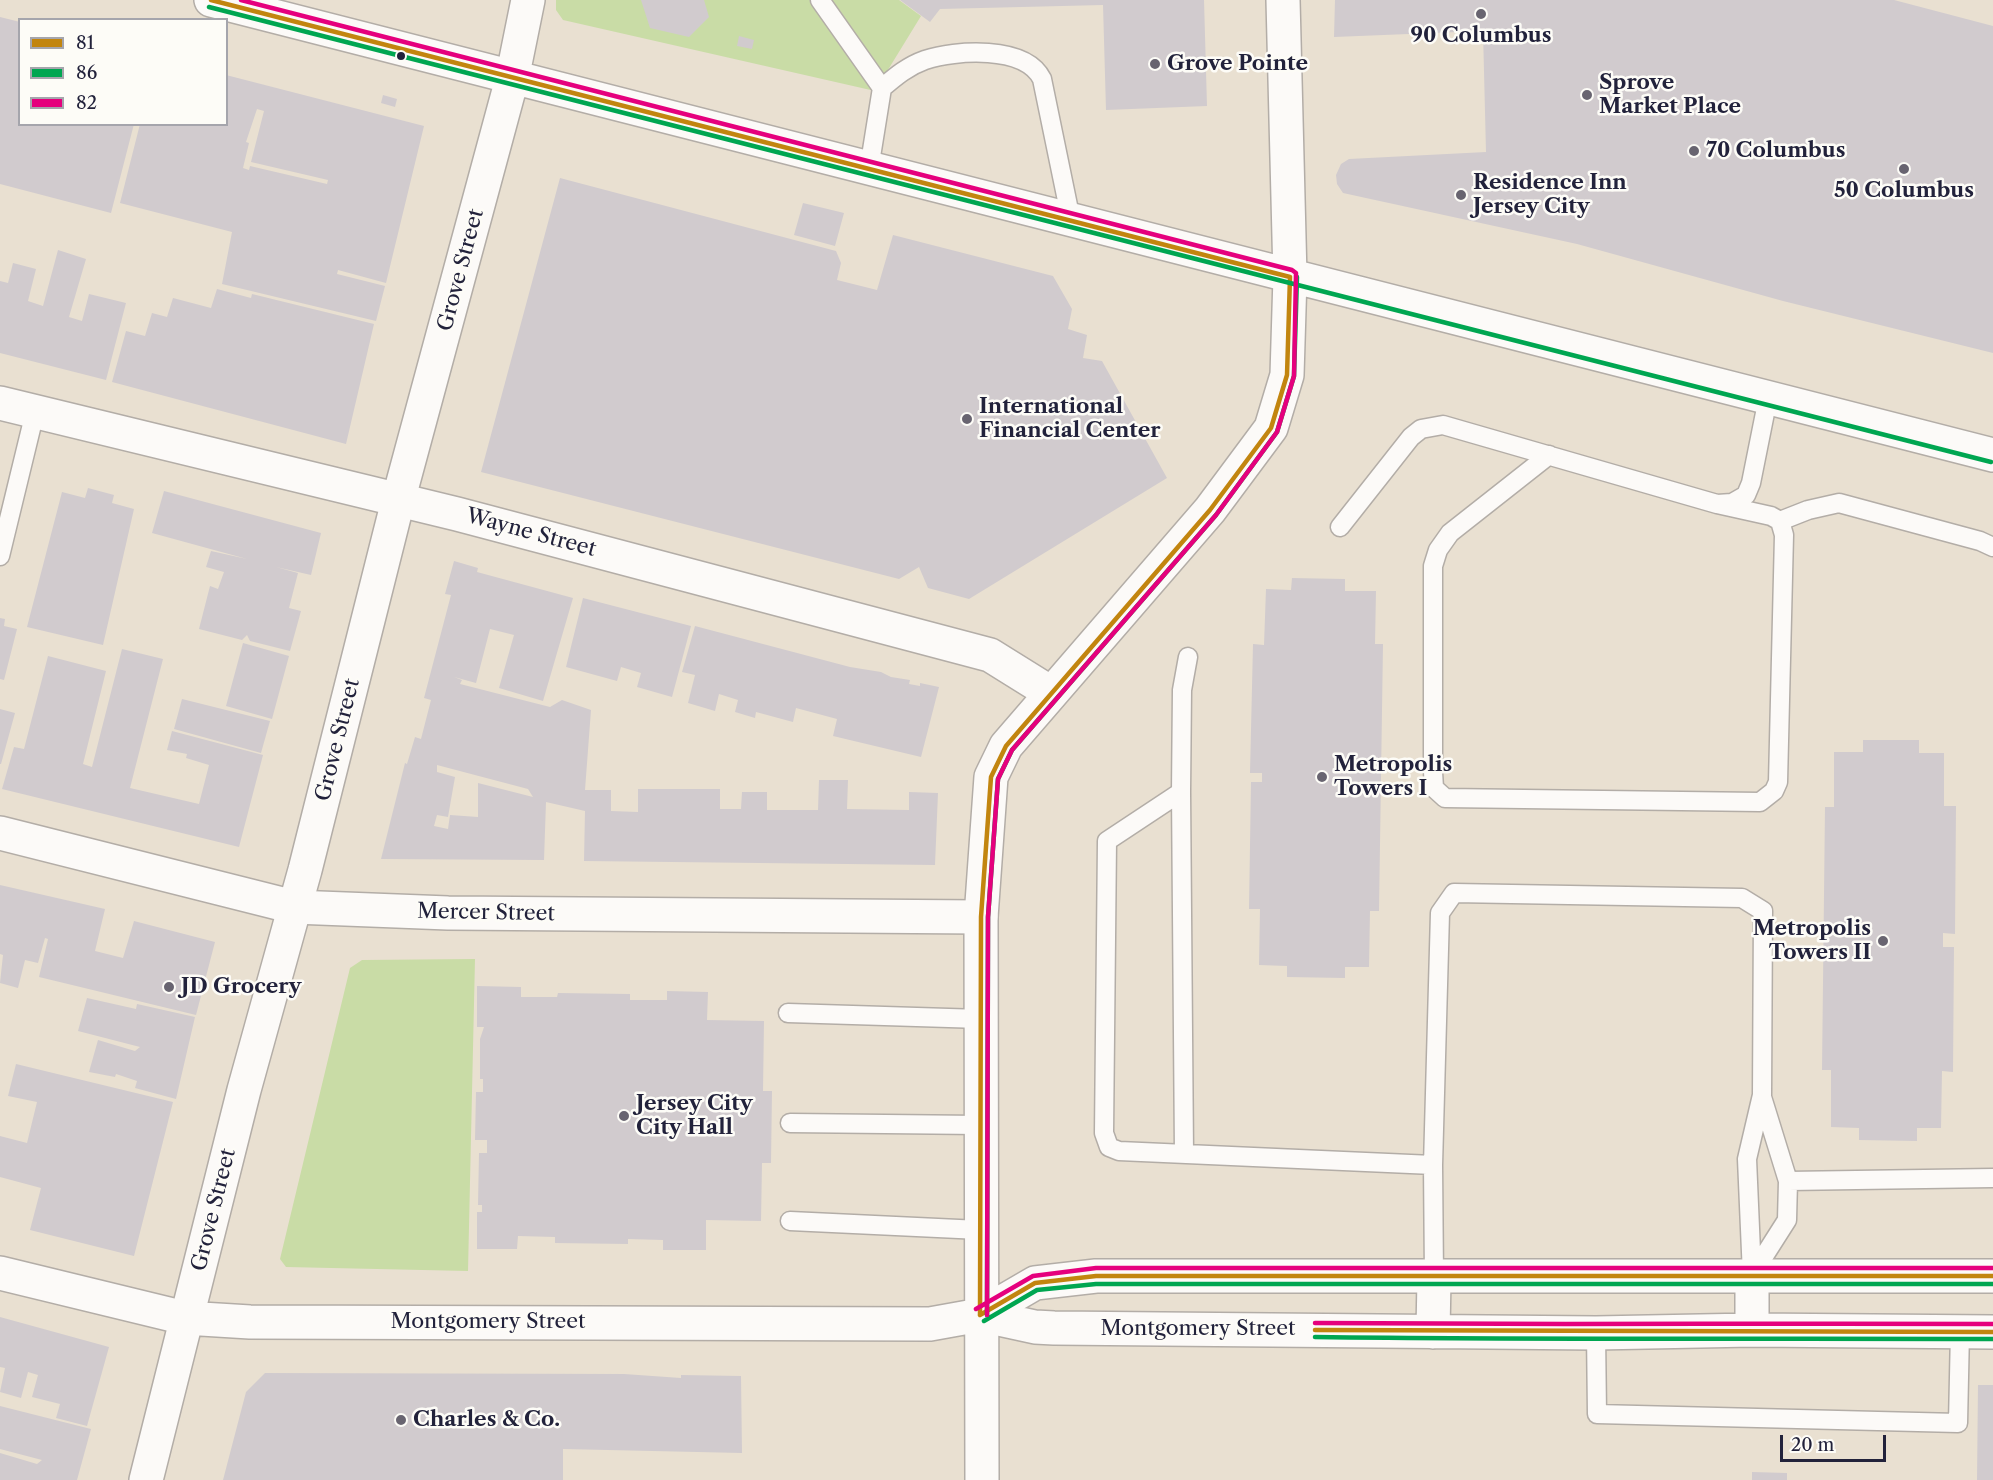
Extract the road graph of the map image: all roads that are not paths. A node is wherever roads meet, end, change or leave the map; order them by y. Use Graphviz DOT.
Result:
graph roads {
  1 [pos="211,0"];
  2 [pos="528,0"];
  3 [pos="819,0"];
  4 [pos="1283,0"];
  5 [pos="512,79"];
  6 [pos="882,88"];
  7 [pos="869,169"];
  8 [pos="1071,220"];
  9 [pos="1290,277"];
  10 [pos="1768,398"];
  11 [pos="0,403"];
  12 [pos="35,412"];
  13 [pos="1549,455"];
  14 [pos="1993,455"];
  15 [pos="398,501"];
  16 [pos="1717,504"];
  17 [pos="1780,521"];
  18 [pos="1340,527"];
  19 [pos="1993,548"];
  20 [pos="0,556"];
  21 [pos="1188,657"];
  22 [pos="1051,693"];
  23 [pos="1180,792"];
  24 [pos="0,832"];
  25 [pos="294,907"];
  26 [pos="981,917"];
  27 [pos="788,1013"];
  28 [pos="981,1019"];
  29 [pos="1762,1095"];
  30 [pos="790,1123"];
  31 [pos="980,1125"];
  32 [pos="1184,1154"];
  33 [pos="1433,1165"];
  34 [pos="1993,1178"];
  35 [pos="1788,1181"];
  36 [pos="790,1221"];
  37 [pos="980,1230"];
  38 [pos="0,1273"];
  39 [pos="1752,1275"];
  40 [pos="1993,1276"];
  41 [pos="1434,1278"];
  42 [pos="980,1315"];
  43 [pos="185,1318"];
  44 [pos="1752,1330"];
  45 [pos="1960,1331"];
  46 [pos="1433,1332"];
  47 [pos="1993,1332"];
  48 [pos="1596,1333"];
  49 [pos="146,1480"];
  50 [pos="982,1480"];
  1 -- 5 [label="street"];
  2 -- 5 [label="street, Grove Street"];
  3 -- 6 [label="lane"];
  4 -- 9 [label="street"];
  5 -- 7 [label="street"];
  5 -- 15 [label="street, Grove Street"];
  6 -- 7 [label="lane"];
  6 -- 8 [label="lane"];
  7 -- 8 [label="street"];
  8 -- 9 [label="street"];
  9 -- 10 [label="street"];
  9 -- 22 [label="street"];
  10 -- 14 [label="street"];
  10 -- 16 [label="lane"];
  11 -- 12 [label="street, Wayne Street"];
  12 -- 15 [label="street, Wayne Street"];
  12 -- 20 [label="lane"];
  13 -- 16 [label="lane"];
  13 -- 17 [label="lane"];
  13 -- 18 [label="lane"];
  15 -- 22 [label="street, Wayne Street"];
  15 -- 25 [label="street, Grove Street"];
  16 -- 17 [label="lane"];
  17 -- 19 [label="lane"];
  21 -- 23 [label="lane"];
  22 -- 26 [label="street"];
  23 -- 32 [label="lane"];
  23 -- 32 [label="lane"];
  24 -- 25 [label="street, Mercer Street"];
  25 -- 26 [label="street, Mercer Street"];
  25 -- 43 [label="street, Grove Street"];
  26 -- 28 [label="street"];
  27 -- 28 [label="lane"];
  28 -- 31 [label="street"];
  29 -- 33 [label="lane"];
  29 -- 35 [label="lane"];
  29 -- 39 [label="lane"];
  30 -- 31 [label="lane"];
  31 -- 37 [label="street"];
  32 -- 33 [label="lane"];
  33 -- 41 [label="lane"];
  34 -- 35 [label="lane"];
  35 -- 39 [label="lane"];
  36 -- 37 [label="lane"];
  37 -- 42 [label="street"];
  38 -- 43 [label="street, Montgomery Street"];
  39 -- 40 [label="street, Montgomery Street"];
  39 -- 41 [label="street, Montgomery Street"];
  39 -- 44 [label="street"];
  41 -- 42 [label="street, Montgomery Street"];
  41 -- 46 [label="street"];
  42 -- 43 [label="street, Montgomery Street"];
  42 -- 46 [label="street, Montgomery Street"];
  42 -- 50 [label="street"];
  43 -- 49 [label="street, Grove Street"];
  44 -- 45 [label="street, Montgomery Street"];
  44 -- 48 [label="street, Montgomery Street"];
  45 -- 47 [label="street, Montgomery Street"];
  45 -- 48 [label="lane"];
  46 -- 48 [label="street, Montgomery Street"];
}
